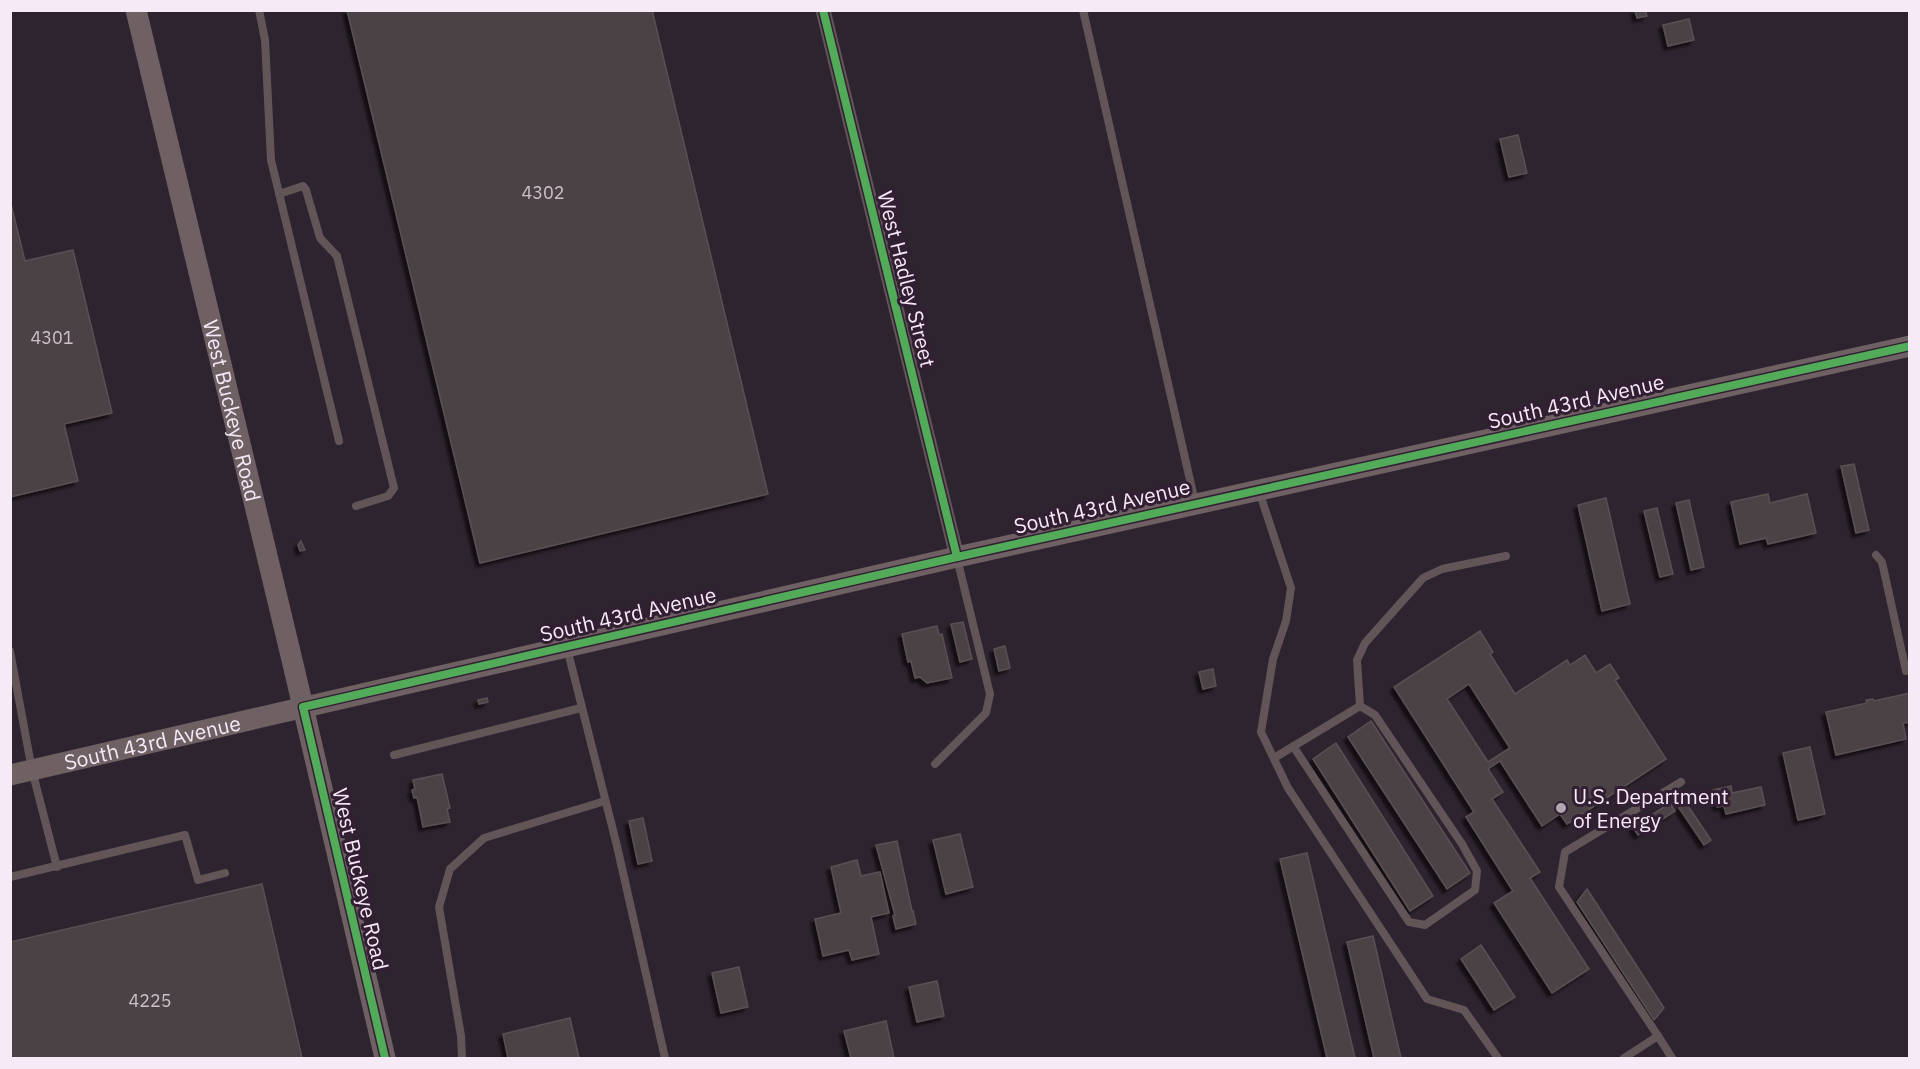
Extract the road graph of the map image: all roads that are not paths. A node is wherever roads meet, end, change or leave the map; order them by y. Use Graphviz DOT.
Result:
graph roads {
  1 [pos="136,10"];
  2 [pos="259,10"];
  3 [pos="823,10"];
  4 [pos="1083,10"];
  5 [pos="279,194"];
  6 [pos="1910,346"];
  7 [pos="339,441"];
  8 [pos="1259,489"];
  9 [pos="1195,504"];
  10 [pos="356,506"];
  11 [pos="1876,555"];
  12 [pos="957,556"];
  13 [pos="1506,556"];
  14 [pos="566,647"];
  15 [pos="10,651"];
  16 [pos="1906,671"];
  17 [pos="1360,706"];
  18 [pos="303,707"];
  19 [pos="581,708"];
  20 [pos="1293,746"];
  21 [pos="394,755"];
  22 [pos="1274,758"];
  23 [pos="935,764"];
  24 [pos="32,770"];
  25 [pos="10,775"];
  26 [pos="1681,782"];
  27 [pos="605,801"];
  28 [pos="57,867"];
  29 [pos="225,873"];
  30 [pos="10,877"];
  31 [pos="1658,1036"];
  32 [pos="385,1059"];
  33 [pos="462,1059"];
  34 [pos="665,1059"];
  35 [pos="1498,1059"];
  36 [pos="1623,1059"];
  37 [pos="1672,1059"];
  1 -- 18 [label="main road, West Buckeye Road"];
  2 -- 5 [label="lane"];
  3 -- 12 [label="street, West Hadley Street"];
  4 -- 9 [label="lane"];
  5 -- 7 [label="lane"];
  5 -- 10 [label="lane"];
  6 -- 8 [label="main road, South 43rd Avenue"];
  8 -- 9 [label="main road, South 43rd Avenue"];
  8 -- 22 [label="lane"];
  9 -- 12 [label="main road, South 43rd Avenue"];
  11 -- 16 [label="lane"];
  12 -- 14 [label="main road, South 43rd Avenue"];
  12 -- 23 [label="lane"];
  13 -- 17 [label="lane"];
  14 -- 18 [label="main road, South 43rd Avenue"];
  14 -- 19 [label="lane"];
  15 -- 24 [label="lane"];
  17 -- 20 [label="lane"];
  17 -- 20 [label="lane"];
  18 -- 24 [label="main road, South 43rd Avenue"];
  18 -- 32 [label="main road, West Buckeye Road"];
  19 -- 21 [label="lane"];
  19 -- 27 [label="lane"];
  20 -- 22 [label="lane"];
  22 -- 35 [label="lane"];
  24 -- 25 [label="main road, South 43rd Avenue"];
  24 -- 28 [label="lane"];
  26 -- 31 [label="lane"];
  27 -- 33 [label="lane"];
  27 -- 34 [label="lane"];
  28 -- 29 [label="lane"];
  28 -- 30 [label="lane"];
  31 -- 36 [label="lane"];
  31 -- 37 [label="lane"];
}
